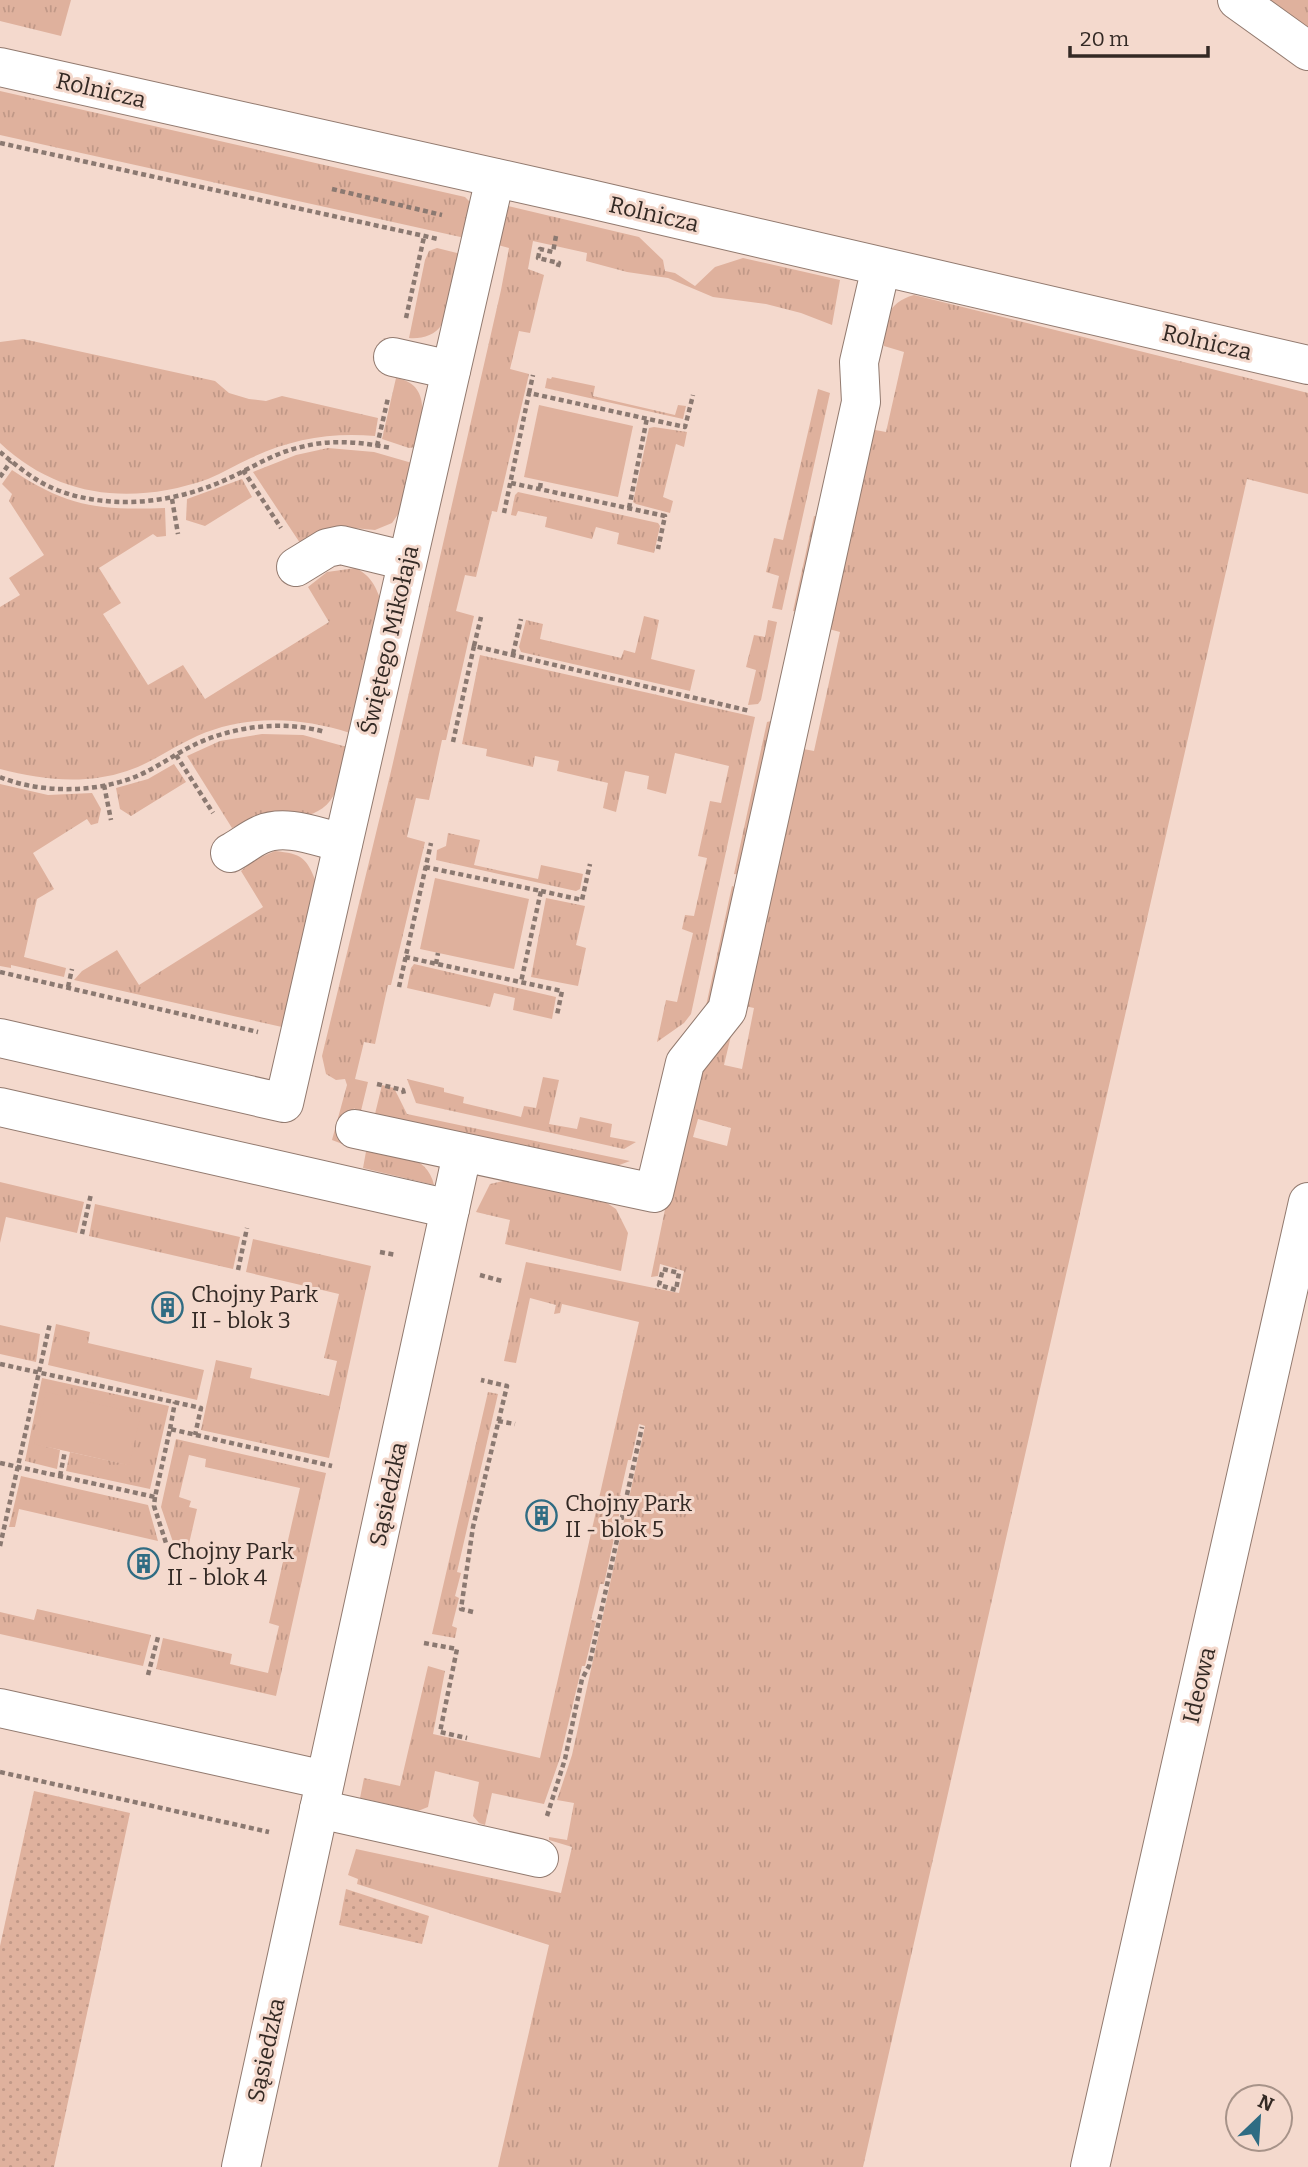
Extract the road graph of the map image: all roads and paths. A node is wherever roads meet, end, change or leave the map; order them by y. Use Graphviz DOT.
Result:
graph roads {
  1 [pos="1237,0"];
  2 [pos="1308,51"];
  3 [pos="0,67"];
  4 [pos="0,143"];
  5 [pos="495,177"];
  6 [pos="446,241"];
  7 [pos="554,246"];
  8 [pos="881,267"];
  9 [pos="558,269"];
  10 [pos="393,357"];
  11 [pos="1308,365"];
  12 [pos="451,370"];
  13 [pos="534,375"];
  14 [pos="529,393"];
  15 [pos="693,395"];
  16 [pos="647,418"];
  17 [pos="0,452"];
  18 [pos="431,457"];
  19 [pos="11,461"];
  20 [pos="243,470"];
  21 [pos="0,477"];
  22 [pos="541,481"];
  23 [pos="512,483"];
  24 [pos="540,488"];
  25 [pos="172,499"];
  26 [pos="628,508"];
  27 [pos="504,513"];
  28 [pos="178,534"];
  29 [pos="658,550"];
  30 [pos="407,561"];
  31 [pos="300,564"];
  32 [pos="481,617"];
  33 [pos="521,618"];
  34 [pos="474,646"];
  35 [pos="513,654"];
  36 [pos="751,711"];
  37 [pos="453,742"];
  38 [pos="366,745"];
  39 [pos="176,755"];
  40 [pos="0,777"];
  41 [pos="104,785"];
  42 [pos="111,821"];
  43 [pos="343,843"];
  44 [pos="431,843"];
  45 [pos="234,852"];
  46 [pos="590,864"];
  47 [pos="425,867"];
  48 [pos="541,891"];
  49 [pos="438,953"];
  50 [pos="405,957"];
  51 [pos="436,964"];
  52 [pos="72,969"];
  53 [pos="521,982"];
  54 [pos="68,987"];
  55 [pos="399,987"];
  56 [pos="557,1015"];
  57 [pos="0,1038"];
  58 [pos="377,1084"];
  59 [pos="406,1100"];
  60 [pos="0,1107"];
  61 [pos="355,1129"];
  62 [pos="462,1154"];
  63 [pos="91,1194"];
  64 [pos="1308,1202"];
  65 [pos="450,1209"];
  66 [pos="247,1228"];
  67 [pos="82,1234"];
  68 [pos="238,1270"];
  69 [pos="659,1285"];
  70 [pos="50,1323"];
  71 [pos="0,1364"];
  72 [pos="40,1372"];
  73 [pos="481,1380"];
  74 [pos="175,1402"];
  75 [pos="498,1421"];
  76 [pos="515,1424"];
  77 [pos="642,1427"];
  78 [pos="170,1429"];
  79 [pos="195,1435"];
  80 [pos="65,1451"];
  81 [pos="0,1464"];
  82 [pos="332,1466"];
  83 [pos="18,1467"];
  84 [pos="60,1476"];
  85 [pos="155,1497"];
  86 [pos="166,1543"];
  87 [pos="0,1546"];
  88 [pos="473,1612"];
  89 [pos="158,1637"];
  90 [pos="424,1643"];
  91 [pos="148,1675"];
  92 [pos="0,1708"];
  93 [pos="467,1738"];
  94 [pos="0,1772"];
  95 [pos="319,1810"];
  96 [pos="539,1858"];
  97 [pos="241,2167"];
  98 [pos="1090,2167"];
  1 -- 2 [label="street"];
  3 -- 5 [label="street, Rolnicza"];
  4 -- 6 [label="path"];
  5 -- 8 [label="street, Rolnicza"];
  5 -- 12 [label="street, Świętego Mikołaja"];
  7 -- 9 [label="path"];
  8 -- 11 [label="street, Rolnicza"];
  8 -- 62 [label="street"];
  10 -- 12 [label="street"];
  12 -- 18 [label="street, Świętego Mikołaja"];
  13 -- 14 [label="path"];
  14 -- 16 [label="path"];
  14 -- 23 [label="path"];
  15 -- 16 [label="path"];
  16 -- 26 [label="path"];
  17 -- 19 [label="path"];
  18 -- 20 [label="path"];
  18 -- 30 [label="street, Świętego Mikołaja"];
  19 -- 21 [label="path"];
  19 -- 25 [label="path"];
  20 -- 25 [label="path"];
  20 -- 31 [label="path"];
  22 -- 24 [label="path"];
  23 -- 24 [label="path"];
  23 -- 27 [label="path"];
  24 -- 26 [label="path"];
  25 -- 28 [label="path"];
  26 -- 29 [label="path"];
  30 -- 31 [label="street"];
  30 -- 38 [label="street, Świętego Mikołaja"];
  32 -- 34 [label="path"];
  33 -- 35 [label="path"];
  34 -- 35 [label="path"];
  34 -- 37 [label="path"];
  35 -- 36 [label="path"];
  38 -- 39 [label="path"];
  38 -- 43 [label="street, Świętego Mikołaja"];
  39 -- 41 [label="path"];
  39 -- 45 [label="path"];
  40 -- 41 [label="path"];
  41 -- 42 [label="path"];
  43 -- 45 [label="street"];
  43 -- 57 [label="street, Świętego Mikołaja"];
  44 -- 47 [label="path"];
  46 -- 48 [label="path"];
  47 -- 48 [label="path"];
  47 -- 50 [label="path"];
  48 -- 53 [label="path"];
  49 -- 51 [label="path"];
  50 -- 51 [label="path"];
  50 -- 55 [label="path"];
  51 -- 53 [label="path"];
  52 -- 54 [label="path"];
  53 -- 56 [label="path"];
  58 -- 59 [label="path"];
  60 -- 65 [label="street"];
  61 -- 62 [label="street"];
  62 -- 65 [label="street, Sąsiedzka"];
  63 -- 67 [label="path"];
  64 -- 98 [label="street, Ideowa"];
  65 -- 95 [label="street, Sąsiedzka"];
  66 -- 68 [label="path"];
  69 -- 69 [label="path"];
  70 -- 72 [label="path"];
  71 -- 72 [label="path"];
  72 -- 74 [label="path"];
  72 -- 83 [label="path"];
  73 -- 75 [label="path"];
  74 -- 78 [label="path"];
  74 -- 79 [label="path"];
  75 -- 76 [label="path"];
  75 -- 88 [label="path"];
  77 -- 96 [label="path"];
  78 -- 79 [label="path"];
  78 -- 85 [label="path"];
  79 -- 82 [label="path"];
  80 -- 84 [label="path"];
  81 -- 83 [label="path"];
  83 -- 84 [label="path"];
  83 -- 87 [label="path"];
  84 -- 85 [label="path"];
  85 -- 86 [label="path"];
  89 -- 91 [label="path"];
  90 -- 93 [label="path"];
  92 -- 95 [label="street"];
  94 -- 95 [label="path"];
  95 -- 96 [label="street"];
  95 -- 97 [label="street, Sąsiedzka"];
}
